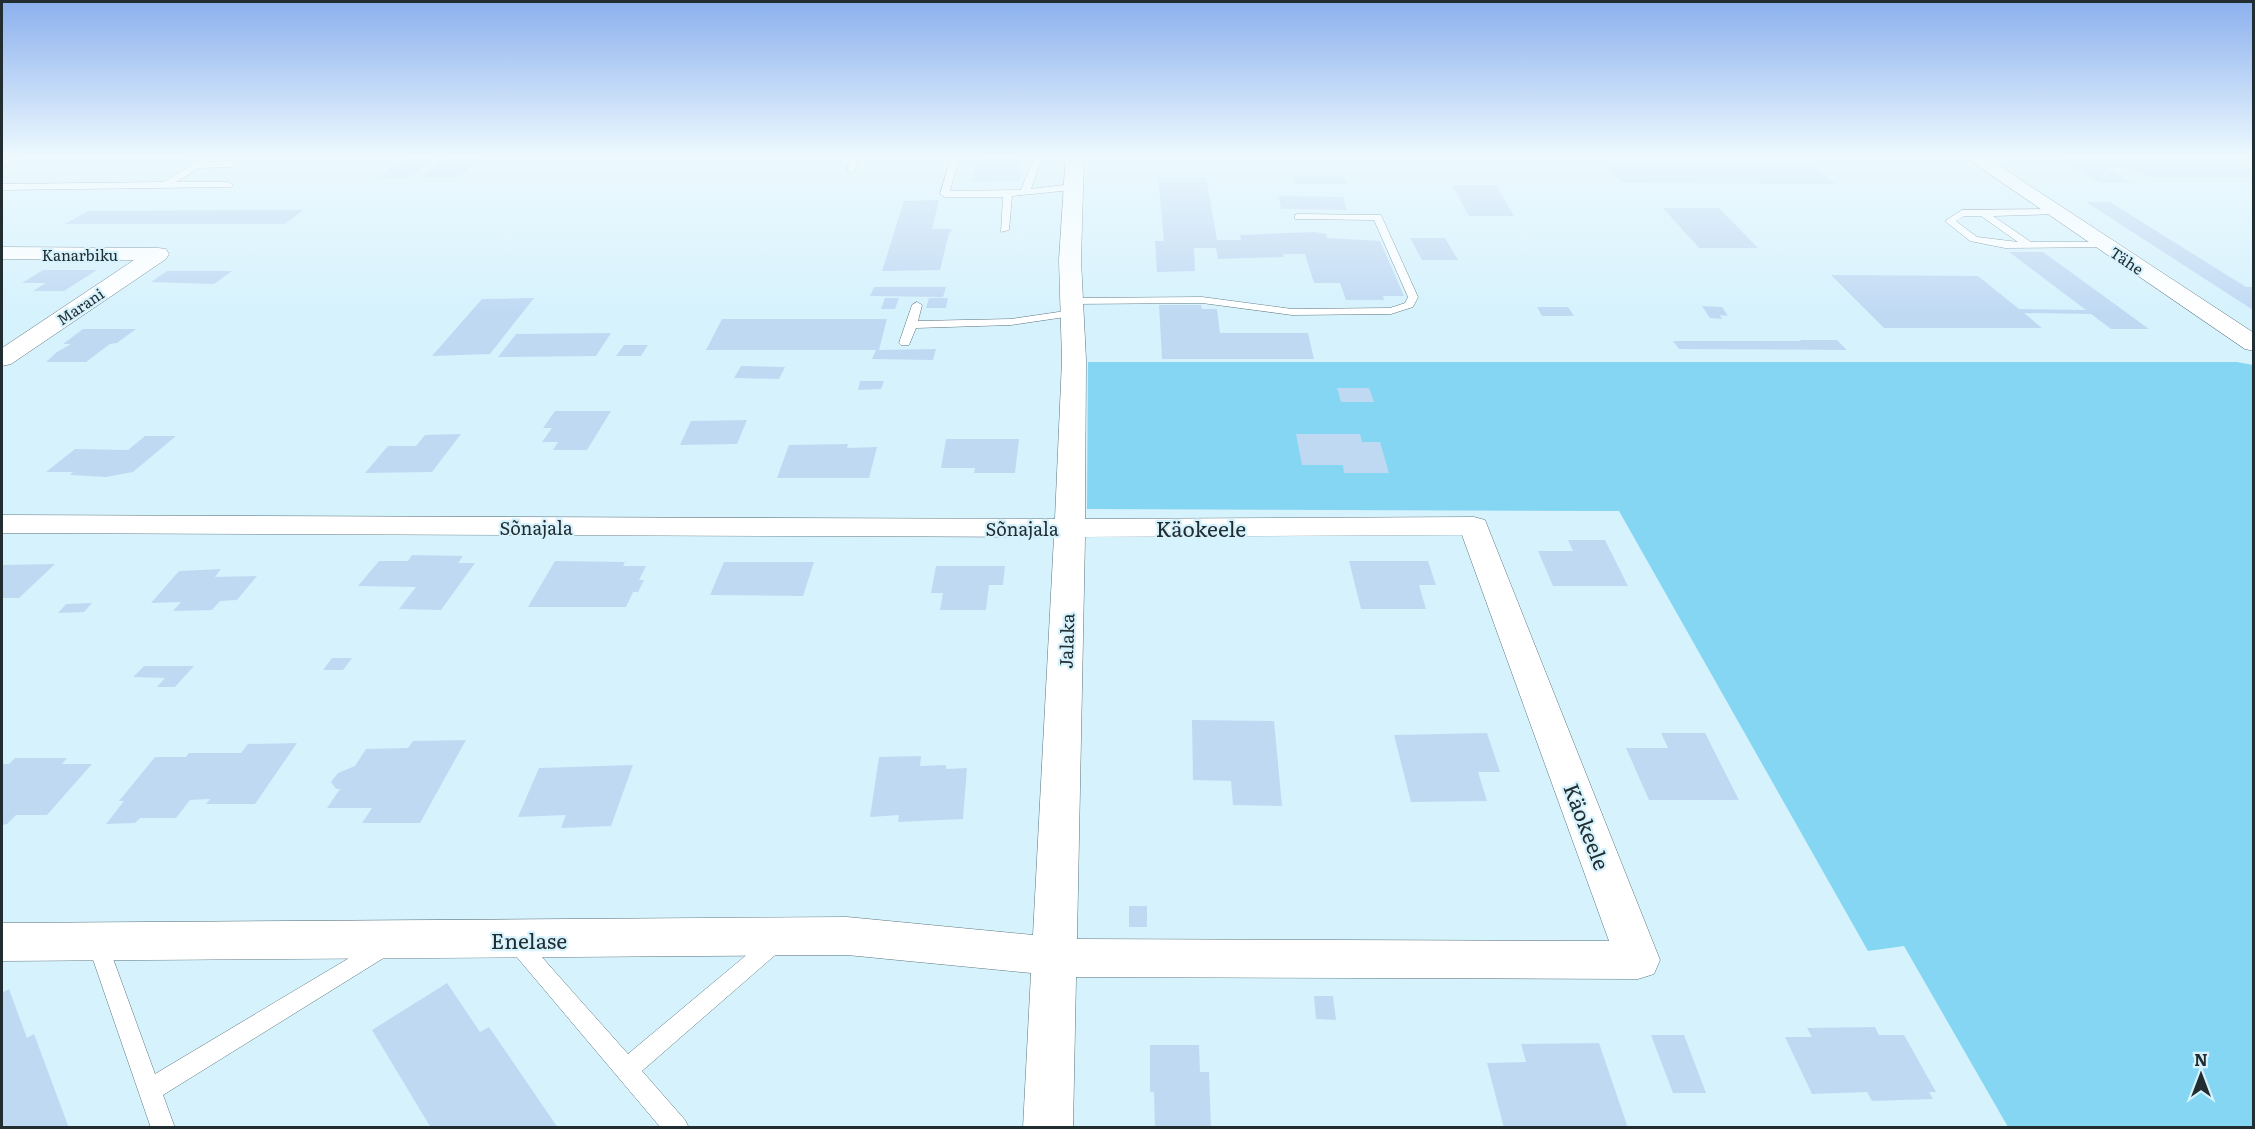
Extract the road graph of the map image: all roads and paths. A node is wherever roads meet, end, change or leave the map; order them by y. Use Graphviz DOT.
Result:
graph roads {
  1 [pos="1006,208"];
  2 [pos="1071,208"];
  3 [pos="2050,208"];
  4 [pos="2056,212"];
  5 [pos="1983,213"];
  6 [pos="1298,217"];
  7 [pos="1004,230"];
  8 [pos="2029,245"];
  9 [pos="2105,245"];
  10 [pos="2,253"];
  11 [pos="158,254"];
  12 [pos="917,305"];
  13 [pos="1072,307"];
  14 [pos="911,325"];
  15 [pos="906,343"];
  16 [pos="2253,344"];
  17 [pos="2,359"];
  18 [pos="2,524"];
  19 [pos="1070,528"];
  20 [pos="782,937"];
  21 [pos="513,939"];
  22 [pos="396,940"];
  23 [pos="97,942"];
  24 [pos="3,943"];
  25 [pos="1056,957"];
  26 [pos="627,1070"];
  27 [pos="150,1090"];
  28 [pos="164,1128"];
  29 [pos="677,1128"];
  30 [pos="1048,1128"];
  1 -- 7 [label="lane"];
  2 -- 13 [label="street, Jalaka"];
  3 -- 4 [label="street, Tähe"];
  4 -- 5 [label="lane"];
  4 -- 9 [label="street, Tähe"];
  5 -- 8 [label="lane"];
  5 -- 8 [label="lane"];
  6 -- 13 [label="lane"];
  8 -- 9 [label="lane"];
  9 -- 16 [label="street, Tähe"];
  10 -- 11 [label="street, Kanarbiku"];
  11 -- 17 [label="street, Marani"];
  12 -- 14 [label="lane"];
  13 -- 14 [label="lane"];
  13 -- 19 [label="street, Jalaka"];
  14 -- 15 [label="lane"];
  18 -- 19 [label="street, Sõnajala"];
  19 -- 25 [label="street, Jalaka"];
  19 -- 25 [label="street, Käokeele"];
  20 -- 21 [label="street, Enelase"];
  20 -- 25 [label="street, Enelase"];
  20 -- 26 [label="lane"];
  21 -- 22 [label="street, Enelase"];
  21 -- 26 [label="lane"];
  22 -- 23 [label="street, Enelase"];
  22 -- 27 [label="lane"];
  23 -- 24 [label="street, Enelase"];
  23 -- 27 [label="lane"];
  25 -- 30 [label="street, Jalaka"];
  26 -- 29 [label="lane"];
  27 -- 28 [label="lane"];
}
